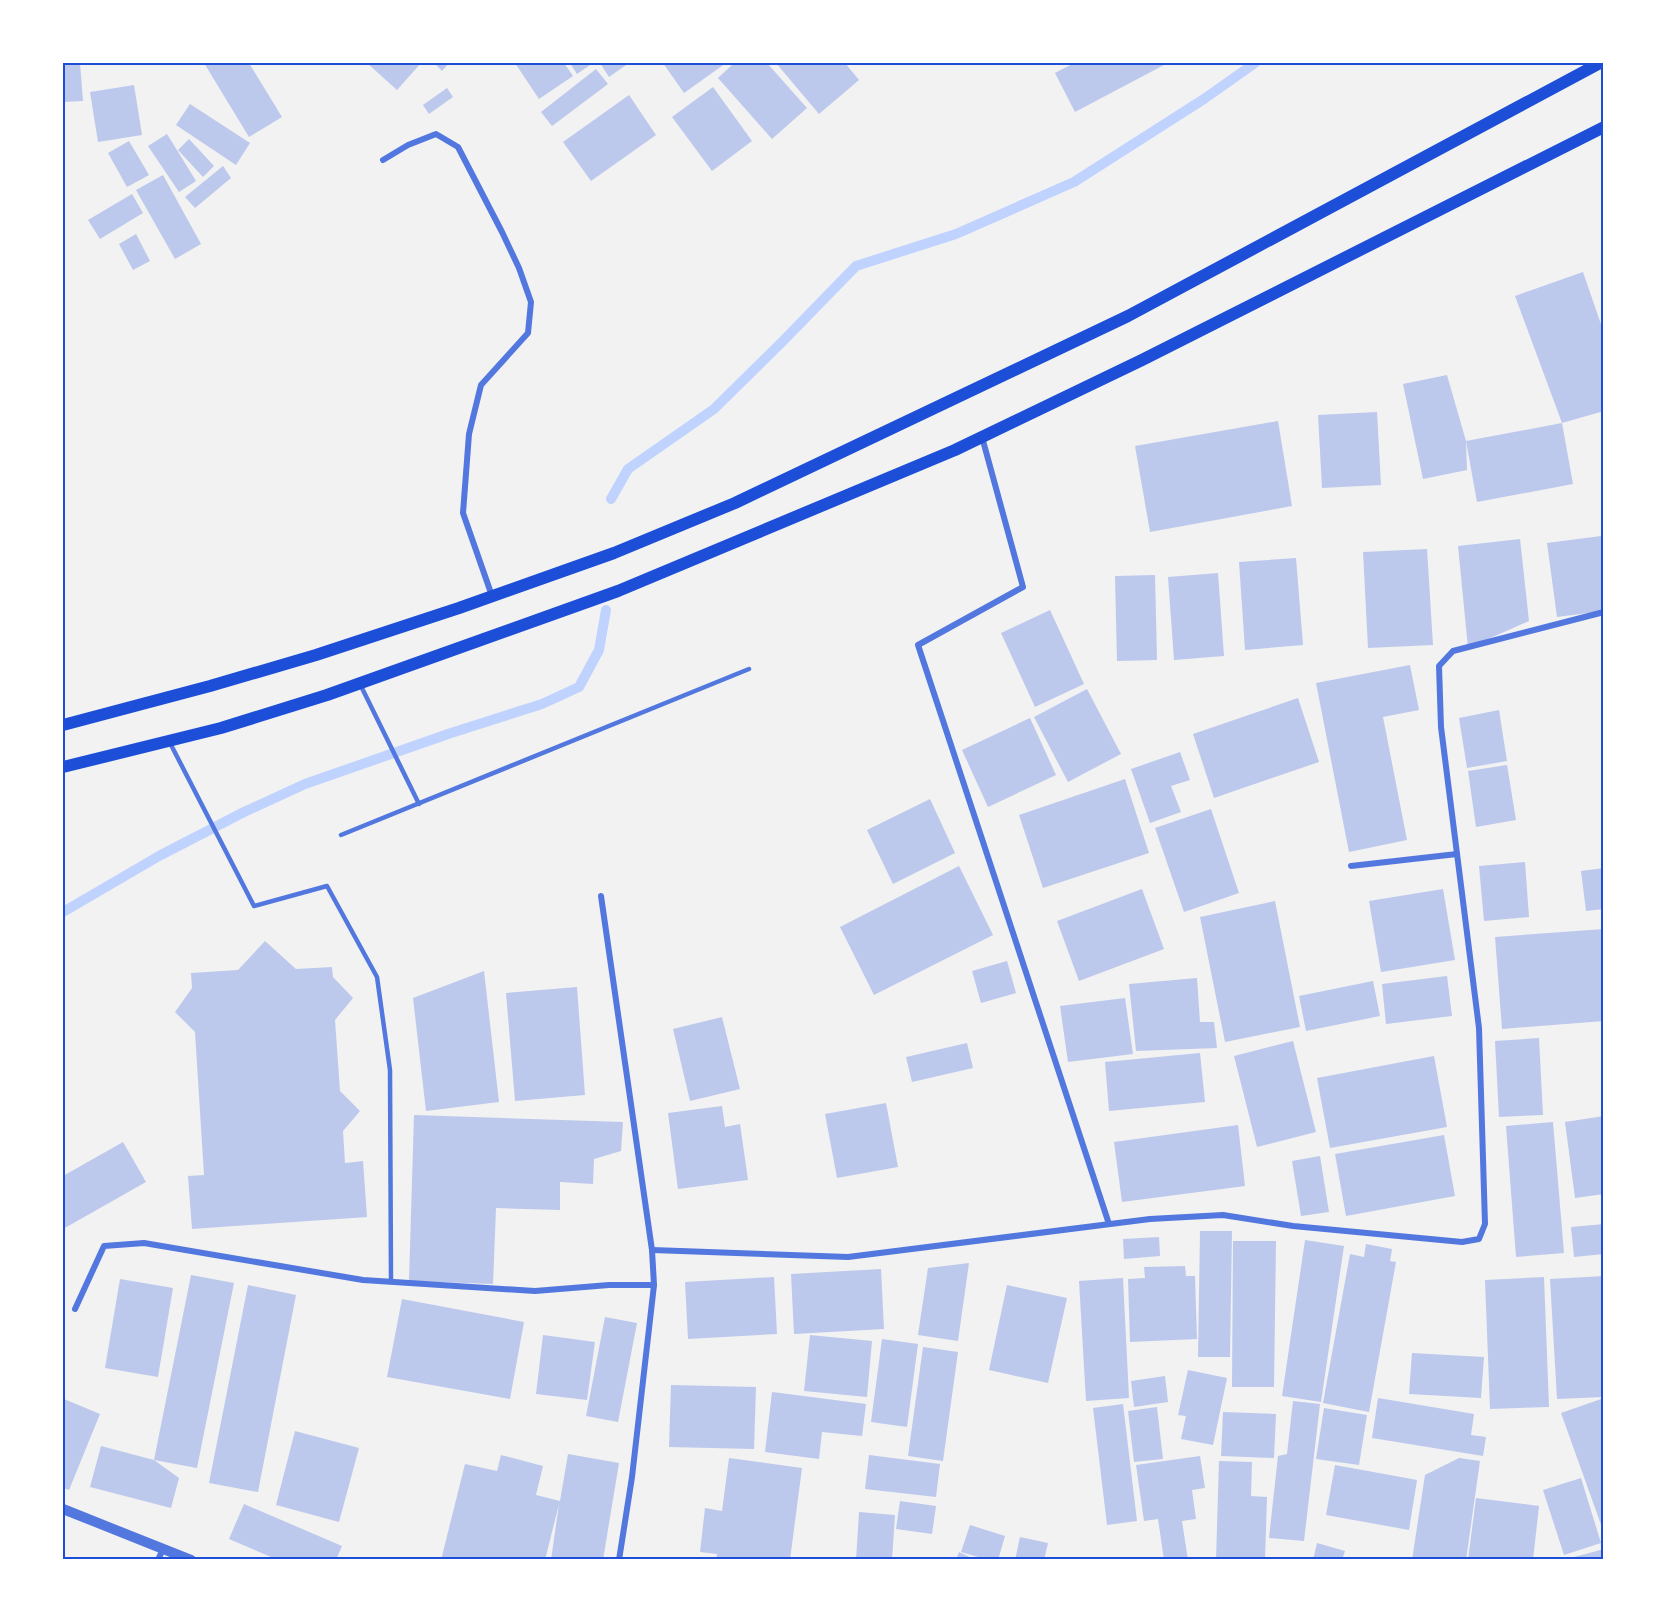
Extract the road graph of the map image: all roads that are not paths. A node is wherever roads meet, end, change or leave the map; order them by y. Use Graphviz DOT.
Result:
graph roads {
  1 [pos="1600,63"];
  2 [pos="1604,127"];
  3 [pos="383,160"];
  4 [pos="982,436"];
  5 [pos="492,596"];
  6 [pos="1604,612"];
  7 [pos="749,669"];
  8 [pos="360,684"];
  9 [pos="63,725"];
  10 [pos="169,741"];
  11 [pos="63,767"];
  12 [pos="418,804"];
  13 [pos="341,835"];
  14 [pos="1457,854"];
  15 [pos="1351,866"];
  16 [pos="601,896"];
  17 [pos="1109,1224"];
  18 [pos="652,1250"];
  19 [pos="391,1281"];
  20 [pos="654,1285"];
  21 [pos="75,1309"];
  22 [pos="63,1509"];
  23 [pos="163,1549"];
  24 [pos="158,1560"];
  25 [pos="191,1560"];
  26 [pos="619,1560"];
  1 -- 5 [label="main road"];
  2 -- 4 [label="main road"];
  3 -- 5 [label="street"];
  4 -- 8 [label="main road"];
  4 -- 17 [label="street"];
  5 -- 9 [label="main road"];
  6 -- 14 [label="street"];
  7 -- 12 [label="lane"];
  8 -- 10 [label="main road"];
  8 -- 12 [label="lane"];
  10 -- 11 [label="main road"];
  10 -- 19 [label="lane"];
  12 -- 13 [label="lane"];
  14 -- 15 [label="street"];
  14 -- 17 [label="street"];
  16 -- 18 [label="street"];
  17 -- 18 [label="street"];
  18 -- 20 [label="street"];
  19 -- 20 [label="street"];
  19 -- 21 [label="street"];
  20 -- 26 [label="street"];
  22 -- 23 [label="street"];
  23 -- 24 [label="street"];
  23 -- 25 [label="street"];
}
